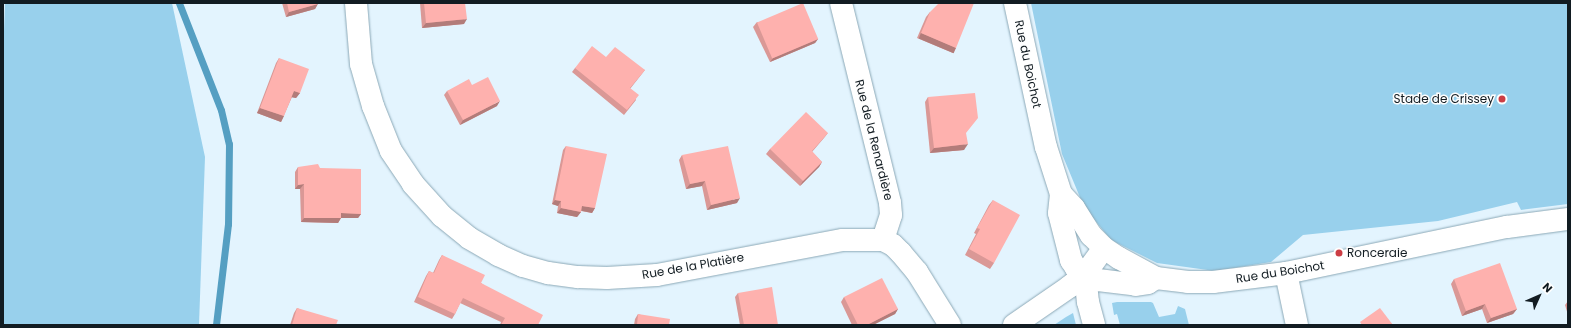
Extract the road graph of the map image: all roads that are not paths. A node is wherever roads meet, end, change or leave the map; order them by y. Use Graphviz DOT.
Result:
graph roads {
  1 [pos="356,3"];
  2 [pos="841,3"];
  3 [pos="1015,3"];
  4 [pos="1061,194"];
  5 [pos="1568,219"];
  6 [pos="883,240"];
  7 [pos="1104,248"];
  8 [pos="1286,273"];
  9 [pos="1085,274"];
  10 [pos="1156,278"];
  11 [pos="950,325"];
  12 [pos="1014,325"];
  13 [pos="1094,325"];
  14 [pos="1297,325"];
  1 -- 6 [label="street, Rue de la Platière"];
  2 -- 6 [label="street, Rue de la Renardière"];
  3 -- 4 [label="street, Rue du Boichot"];
  4 -- 7 [label="street, Rue du Boichot"];
  4 -- 9 [label="street, Rue du Boichot"];
  5 -- 8 [label="street, Rue du Boichot"];
  6 -- 11 [label="street"];
  7 -- 9 [label="street"];
  7 -- 10 [label="street, Rue du Boichot"];
  8 -- 10 [label="street, Rue du Boichot"];
  8 -- 14 [label="street"];
  9 -- 10 [label="street, Rue du Boichot"];
  9 -- 12 [label="street"];
  9 -- 13 [label="street"];
}
